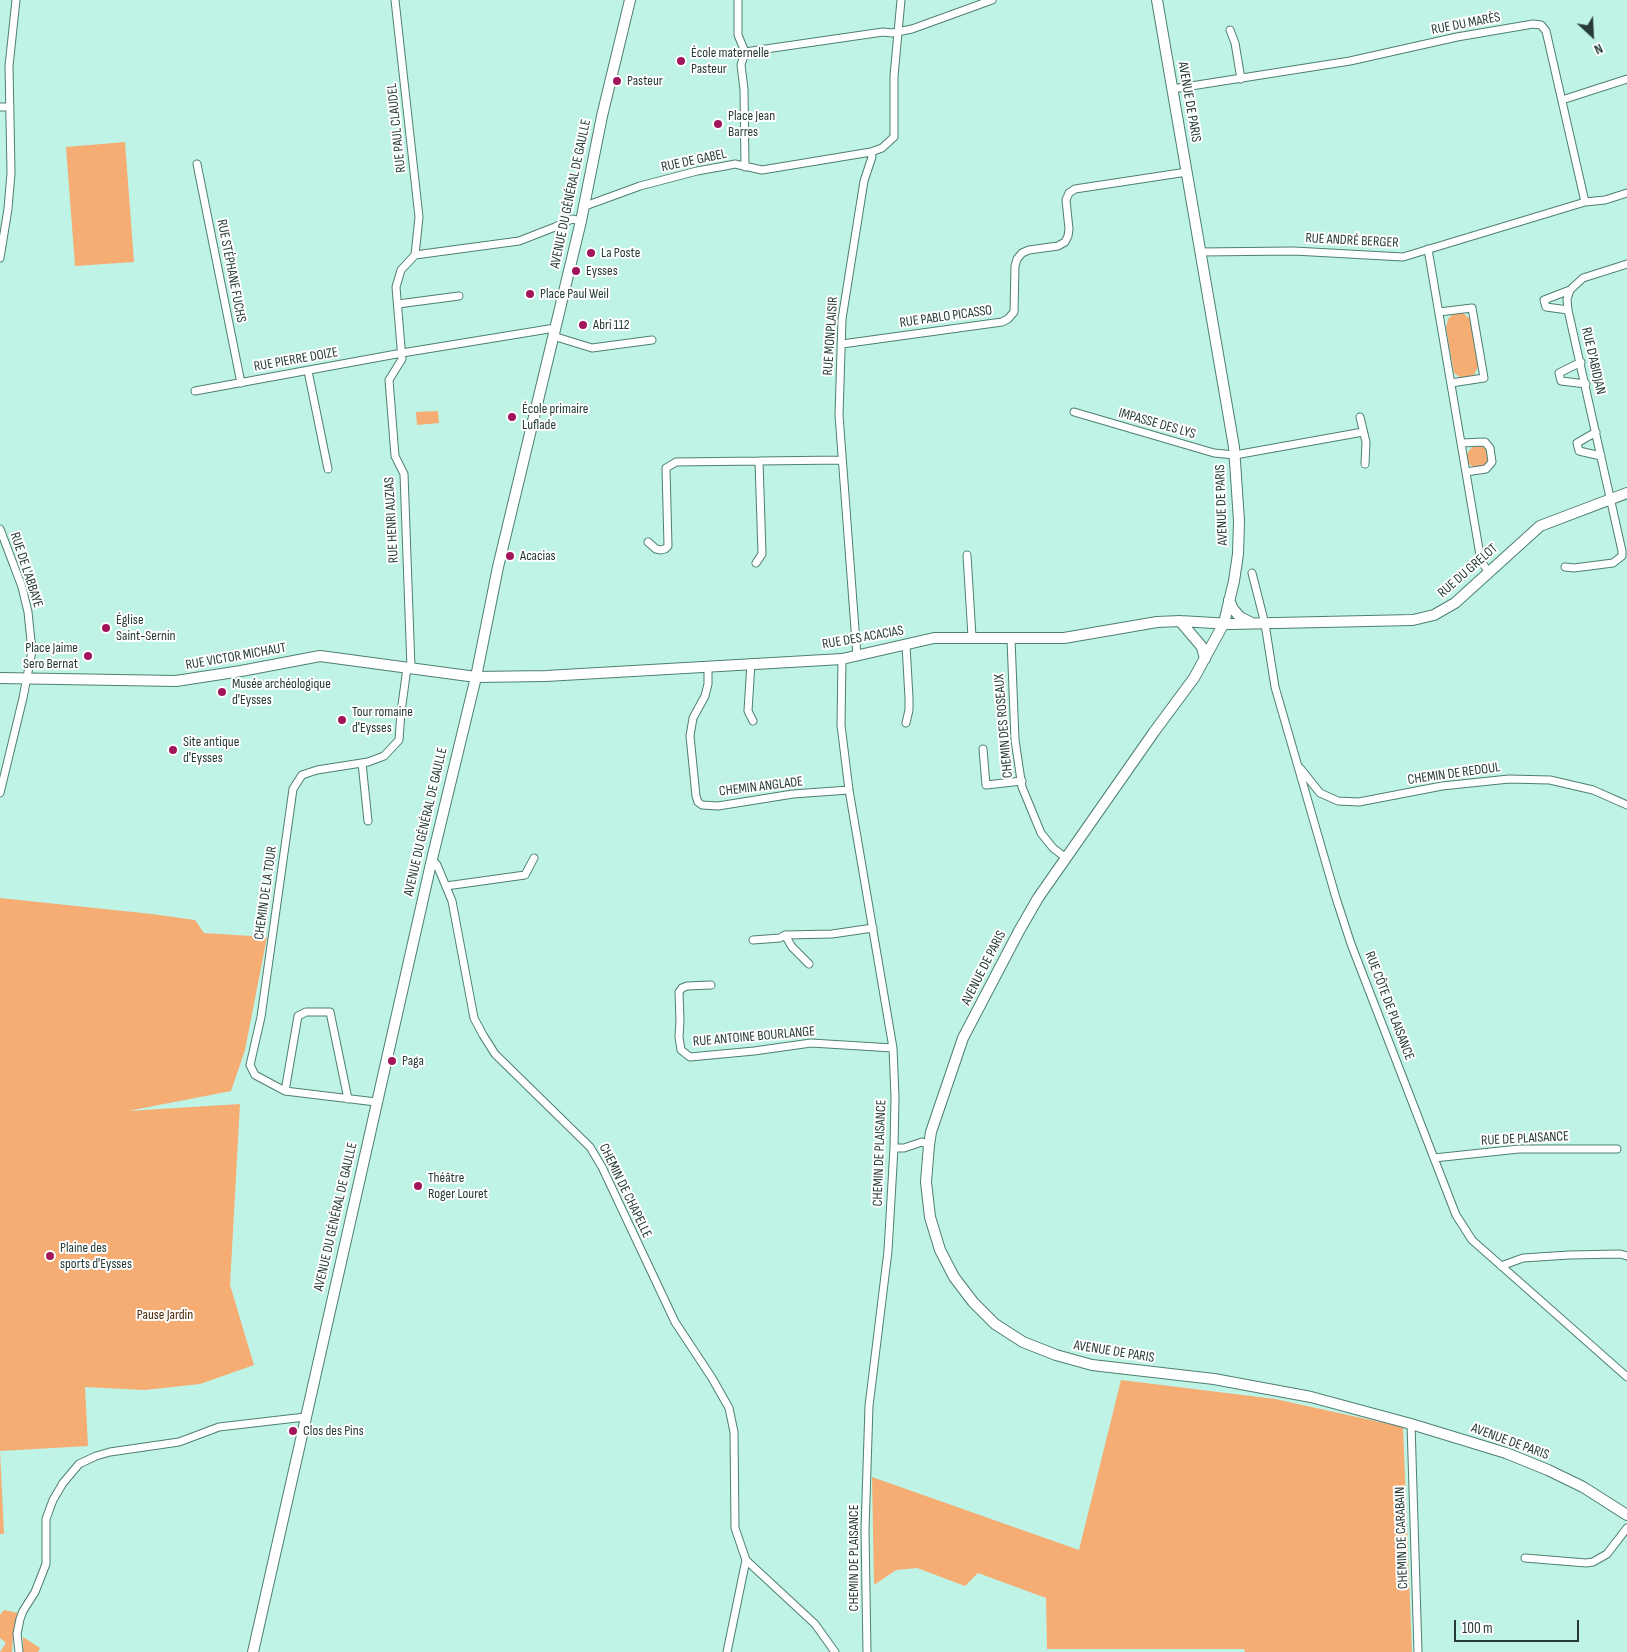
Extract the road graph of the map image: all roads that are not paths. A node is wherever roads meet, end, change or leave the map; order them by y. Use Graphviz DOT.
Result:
graph roads {
  1 [pos="16,0"];
  2 [pos="395,0"];
  3 [pos="630,0"];
  4 [pos="738,0"];
  5 [pos="901,0"];
  6 [pos="992,0"];
  7 [pos="1157,0"];
  8 [pos="1230,30"];
  9 [pos="898,32"];
  10 [pos="745,52"];
  11 [pos="1241,79"];
  12 [pos="1627,79"];
  13 [pos="1172,89"];
  14 [pos="1562,100"];
  15 [pos="0,107"];
  16 [pos="10,107"];
  17 [pos="871,152"];
  18 [pos="197,164"];
  19 [pos="745,166"];
  20 [pos="1187,172"];
  21 [pos="1627,193"];
  22 [pos="1585,202"];
  23 [pos="584,205"];
  24 [pos="581,221"];
  25 [pos="1428,249"];
  26 [pos="1200,252"];
  27 [pos="415,255"];
  28 [pos="0,258"];
  29 [pos="1627,264"];
  30 [pos="1570,290"];
  31 [pos="459,296"];
  32 [pos="398,304"];
  33 [pos="1568,310"];
  34 [pos="1439,312"];
  35 [pos="554,332"];
  36 [pos="652,340"];
  37 [pos="842,344"];
  38 [pos="402,353"];
  39 [pos="1581,362"];
  40 [pos="308,371"];
  41 [pos="241,383"];
  42 [pos="1451,383"];
  43 [pos="1586,384"];
  44 [pos="196,391"];
  45 [pos="1074,412"];
  46 [pos="1360,417"];
  47 [pos="1363,432"];
  48 [pos="1596,432"];
  49 [pos="1461,443"];
  50 [pos="1234,455"];
  51 [pos="1601,456"];
  52 [pos="842,460"];
  53 [pos="759,461"];
  54 [pos="1365,464"];
  55 [pos="328,469"];
  56 [pos="1466,472"];
  57 [pos="1627,493"];
  58 [pos="1611,499"];
  59 [pos="0,529"];
  60 [pos="648,542"];
  61 [pos="968,555"];
  62 [pos="756,564"];
  63 [pos="1565,567"];
  64 [pos="1488,571"];
  65 [pos="1252,573"];
  66 [pos="1229,600"];
  67 [pos="1180,621"];
  68 [pos="1224,623"];
  69 [pos="1259,624"];
  70 [pos="972,637"];
  71 [pos="1011,638"];
  72 [pos="906,645"];
  73 [pos="857,656"];
  74 [pos="842,659"];
  75 [pos="1205,659"];
  76 [pos="751,663"];
  77 [pos="708,666"];
  78 [pos="409,668"];
  79 [pos="476,677"];
  80 [pos="0,678"];
  81 [pos="27,678"];
  82 [pos="753,721"];
  83 [pos="906,723"];
  84 [pos="983,750"];
  85 [pos="362,763"];
  86 [pos="1297,765"];
  87 [pos="1022,781"];
  88 [pos="849,790"];
  89 [pos="0,794"];
  90 [pos="1627,805"];
  91 [pos="368,821"];
  92 [pos="534,858"];
  93 [pos="1066,858"];
  94 [pos="432,859"];
  95 [pos="446,886"];
  96 [pos="873,928"];
  97 [pos="785,935"];
  98 [pos="753,940"];
  99 [pos="809,964"];
  100 [pos="711,985"];
  101 [pos="892,1048"];
  102 [pos="285,1091"];
  103 [pos="348,1099"];
  104 [pos="376,1102"];
  105 [pos="928,1145"];
  106 [pos="894,1148"];
  107 [pos="1616,1149"];
  108 [pos="1434,1158"];
  109 [pos="1627,1256"];
  110 [pos="1501,1266"];
  111 [pos="1627,1377"];
  112 [pos="305,1417"];
  113 [pos="1411,1424"];
  114 [pos="1627,1515"];
  115 [pos="1627,1528"];
  116 [pos="1525,1558"];
  117 [pos="746,1560"];
  118 [pos="18,1652"];
  119 [pos="253,1652"];
  120 [pos="728,1652"];
  121 [pos="835,1652"];
  122 [pos="867,1652"];
  123 [pos="1418,1652"];
  1 -- 16 [label="street"];
  2 -- 27 [label="street, RUE PAUL CLAUDEL"];
  3 -- 23 [label="main road, AVENUE DU GÉNÉRAL DE GAULLE"];
  4 -- 10 [label="street"];
  5 -- 9 [label="street"];
  6 -- 9 [label="street"];
  7 -- 13 [label="main road, AVENUE DE PARIS"];
  8 -- 11 [label="street"];
  9 -- 10 [label="street"];
  9 -- 17 [label="street"];
  10 -- 19 [label="street"];
  11 -- 13 [label="street, RUE DU MARÈS"];
  11 -- 14 [label="street, RUE DU MARÈS"];
  12 -- 14 [label="street"];
  13 -- 20 [label="main road, AVENUE DE PARIS"];
  14 -- 22 [label="street, RUE DU MARÈS"];
  15 -- 16 [label="street"];
  16 -- 28 [label="street"];
  17 -- 19 [label="street, RUE DE GABEL"];
  17 -- 37 [label="street, RUE MONPLAISIR"];
  18 -- 41 [label="street, RUE STÉPHANE FUCHS"];
  19 -- 23 [label="street, RUE DE GABEL"];
  20 -- 26 [label="main road, AVENUE DE PARIS"];
  20 -- 37 [label="street, RUE PABLO PICASSO"];
  21 -- 22 [label="street"];
  22 -- 25 [label="street, RUE ANDRÉ BERGER"];
  23 -- 24 [label="main road, AVENUE DU GÉNÉRAL DE GAULLE"];
  24 -- 27 [label="street"];
  24 -- 35 [label="main road, AVENUE DU GÉNÉRAL DE GAULLE"];
  25 -- 26 [label="street, RUE ANDRÉ BERGER"];
  25 -- 34 [label="street"];
  26 -- 50 [label="main road, AVENUE DE PARIS"];
  27 -- 32 [label="street, RUE HENRI AUZIAS"];
  29 -- 30 [label="street"];
  30 -- 33 [label="street, RUE D'ABIDJAN"];
  30 -- 33 [label="street"];
  31 -- 32 [label="street"];
  32 -- 38 [label="street, RUE HENRI AUZIAS"];
  33 -- 39 [label="street, RUE D'ABIDJAN"];
  34 -- 42 [label="street"];
  34 -- 42 [label="street"];
  35 -- 36 [label="street"];
  35 -- 38 [label="street, RUE PIERRE DOIZE"];
  35 -- 79 [label="main road, AVENUE DU GÉNÉRAL DE GAULLE"];
  37 -- 52 [label="street, RUE MONPLAISIR"];
  38 -- 40 [label="street, RUE PIERRE DOIZE"];
  38 -- 78 [label="street, RUE HENRI AUZIAS"];
  39 -- 43 [label="street, RUE D'ABIDJAN"];
  39 -- 43 [label="street"];
  40 -- 41 [label="street, RUE PIERRE DOIZE"];
  40 -- 55 [label="street"];
  41 -- 44 [label="street, RUE PIERRE DOIZE"];
  42 -- 49 [label="street"];
  43 -- 48 [label="street, RUE D'ABIDJAN"];
  45 -- 50 [label="street, IMPASSE DES LYS"];
  46 -- 47 [label="street"];
  47 -- 50 [label="street, IMPASSE DES LYS"];
  47 -- 54 [label="street"];
  48 -- 51 [label="street, RUE D'ABIDJAN"];
  48 -- 51 [label="street"];
  49 -- 56 [label="street"];
  49 -- 56 [label="street"];
  50 -- 66 [label="main road, AVENUE DE PARIS"];
  51 -- 58 [label="street, RUE D'ABIDJAN"];
  52 -- 53 [label="street"];
  52 -- 73 [label="street, RUE MONPLAISIR"];
  53 -- 60 [label="street"];
  53 -- 62 [label="street"];
  56 -- 64 [label="street"];
  57 -- 58 [label="main road, RUE DU GRELOT"];
  58 -- 63 [label="street, RUE D'ABIDJAN"];
  58 -- 64 [label="main road, RUE DU GRELOT"];
  59 -- 81 [label="street, RUE DE L'ABBAYE"];
  61 -- 70 [label="street"];
  64 -- 69 [label="main road, RUE DU GRELOT"];
  65 -- 69 [label="street, RUE CÔTE DE PLAISANCE"];
  66 -- 68 [label="main road, AVENUE DE PARIS"];
  66 -- 69 [label="main road"];
  67 -- 68 [label="main road, RUE DES ACACIAS"];
  67 -- 71 [label="main road, RUE DES ACACIAS"];
  67 -- 75 [label="main road"];
  68 -- 69 [label="main road, RUE DU GRELOT"];
  68 -- 75 [label="main road, AVENUE DE PARIS"];
  69 -- 86 [label="street, RUE CÔTE DE PLAISANCE"];
  70 -- 71 [label="main road, RUE DES ACACIAS"];
  70 -- 72 [label="main road, RUE DES ACACIAS"];
  71 -- 87 [label="street, CHEMIN DES ROSEAUX"];
  72 -- 73 [label="main road, RUE DES ACACIAS"];
  72 -- 83 [label="street"];
  73 -- 74 [label="main road, RUE DES ACACIAS"];
  74 -- 76 [label="main road, RUE DES ACACIAS"];
  74 -- 88 [label="street, CHEMIN DE PLAISANCE"];
  75 -- 93 [label="main road, AVENUE DE PARIS"];
  76 -- 77 [label="main road, RUE DES ACACIAS"];
  76 -- 82 [label="street"];
  77 -- 79 [label="main road, RUE DES ACACIAS"];
  77 -- 88 [label="street, CHEMIN ANGLADE"];
  78 -- 79 [label="main road, RUE VICTOR MICHAUT"];
  78 -- 81 [label="main road, RUE VICTOR MICHAUT"];
  78 -- 85 [label="street, CHEMIN DE LA TOUR"];
  79 -- 94 [label="main road, AVENUE DU GÉNÉRAL DE GAULLE"];
  80 -- 81 [label="main road, RUE VICTOR MICHAUT"];
  81 -- 89 [label="street, RUE DE L'ABBAYE"];
  84 -- 87 [label="street"];
  85 -- 91 [label="street"];
  85 -- 102 [label="street, CHEMIN DE LA TOUR"];
  86 -- 90 [label="street, CHEMIN DE REDOUL"];
  86 -- 108 [label="street, RUE CÔTE DE PLAISANCE"];
  87 -- 93 [label="street, CHEMIN DES ROSEAUX"];
  88 -- 96 [label="street, CHEMIN DE PLAISANCE"];
  92 -- 95 [label="street"];
  93 -- 105 [label="main road, AVENUE DE PARIS"];
  94 -- 95 [label="street, CHEMIN DE CHAPELLE"];
  94 -- 104 [label="main road, AVENUE DU GÉNÉRAL DE GAULLE"];
  95 -- 117 [label="street, CHEMIN DE CHAPELLE"];
  96 -- 97 [label="street"];
  96 -- 101 [label="street, CHEMIN DE PLAISANCE"];
  97 -- 98 [label="street"];
  97 -- 99 [label="street"];
  100 -- 101 [label="street, RUE ANTOINE BOURLANGE"];
  101 -- 106 [label="street, CHEMIN DE PLAISANCE"];
  102 -- 103 [label="street"];
  102 -- 103 [label="street"];
  103 -- 104 [label="street"];
  104 -- 112 [label="main road, AVENUE DU GÉNÉRAL DE GAULLE"];
  105 -- 106 [label="street"];
  105 -- 113 [label="main road, AVENUE DE PARIS"];
  106 -- 122 [label="street, CHEMIN DE PLAISANCE"];
  107 -- 108 [label="street, RUE DE PLAISANCE"];
  108 -- 110 [label="street, RUE CÔTE DE PLAISANCE"];
  109 -- 110 [label="street"];
  110 -- 111 [label="street, RUE CÔTE DE PLAISANCE"];
  112 -- 118 [label="street"];
  112 -- 119 [label="main road, AVENUE DU GÉNÉRAL DE GAULLE"];
  113 -- 114 [label="main road, AVENUE DE PARIS"];
  113 -- 123 [label="street, CHEMIN DE CARABAIN"];
  115 -- 116 [label="street"];
  117 -- 120 [label="street"];
  117 -- 121 [label="street"];
}
